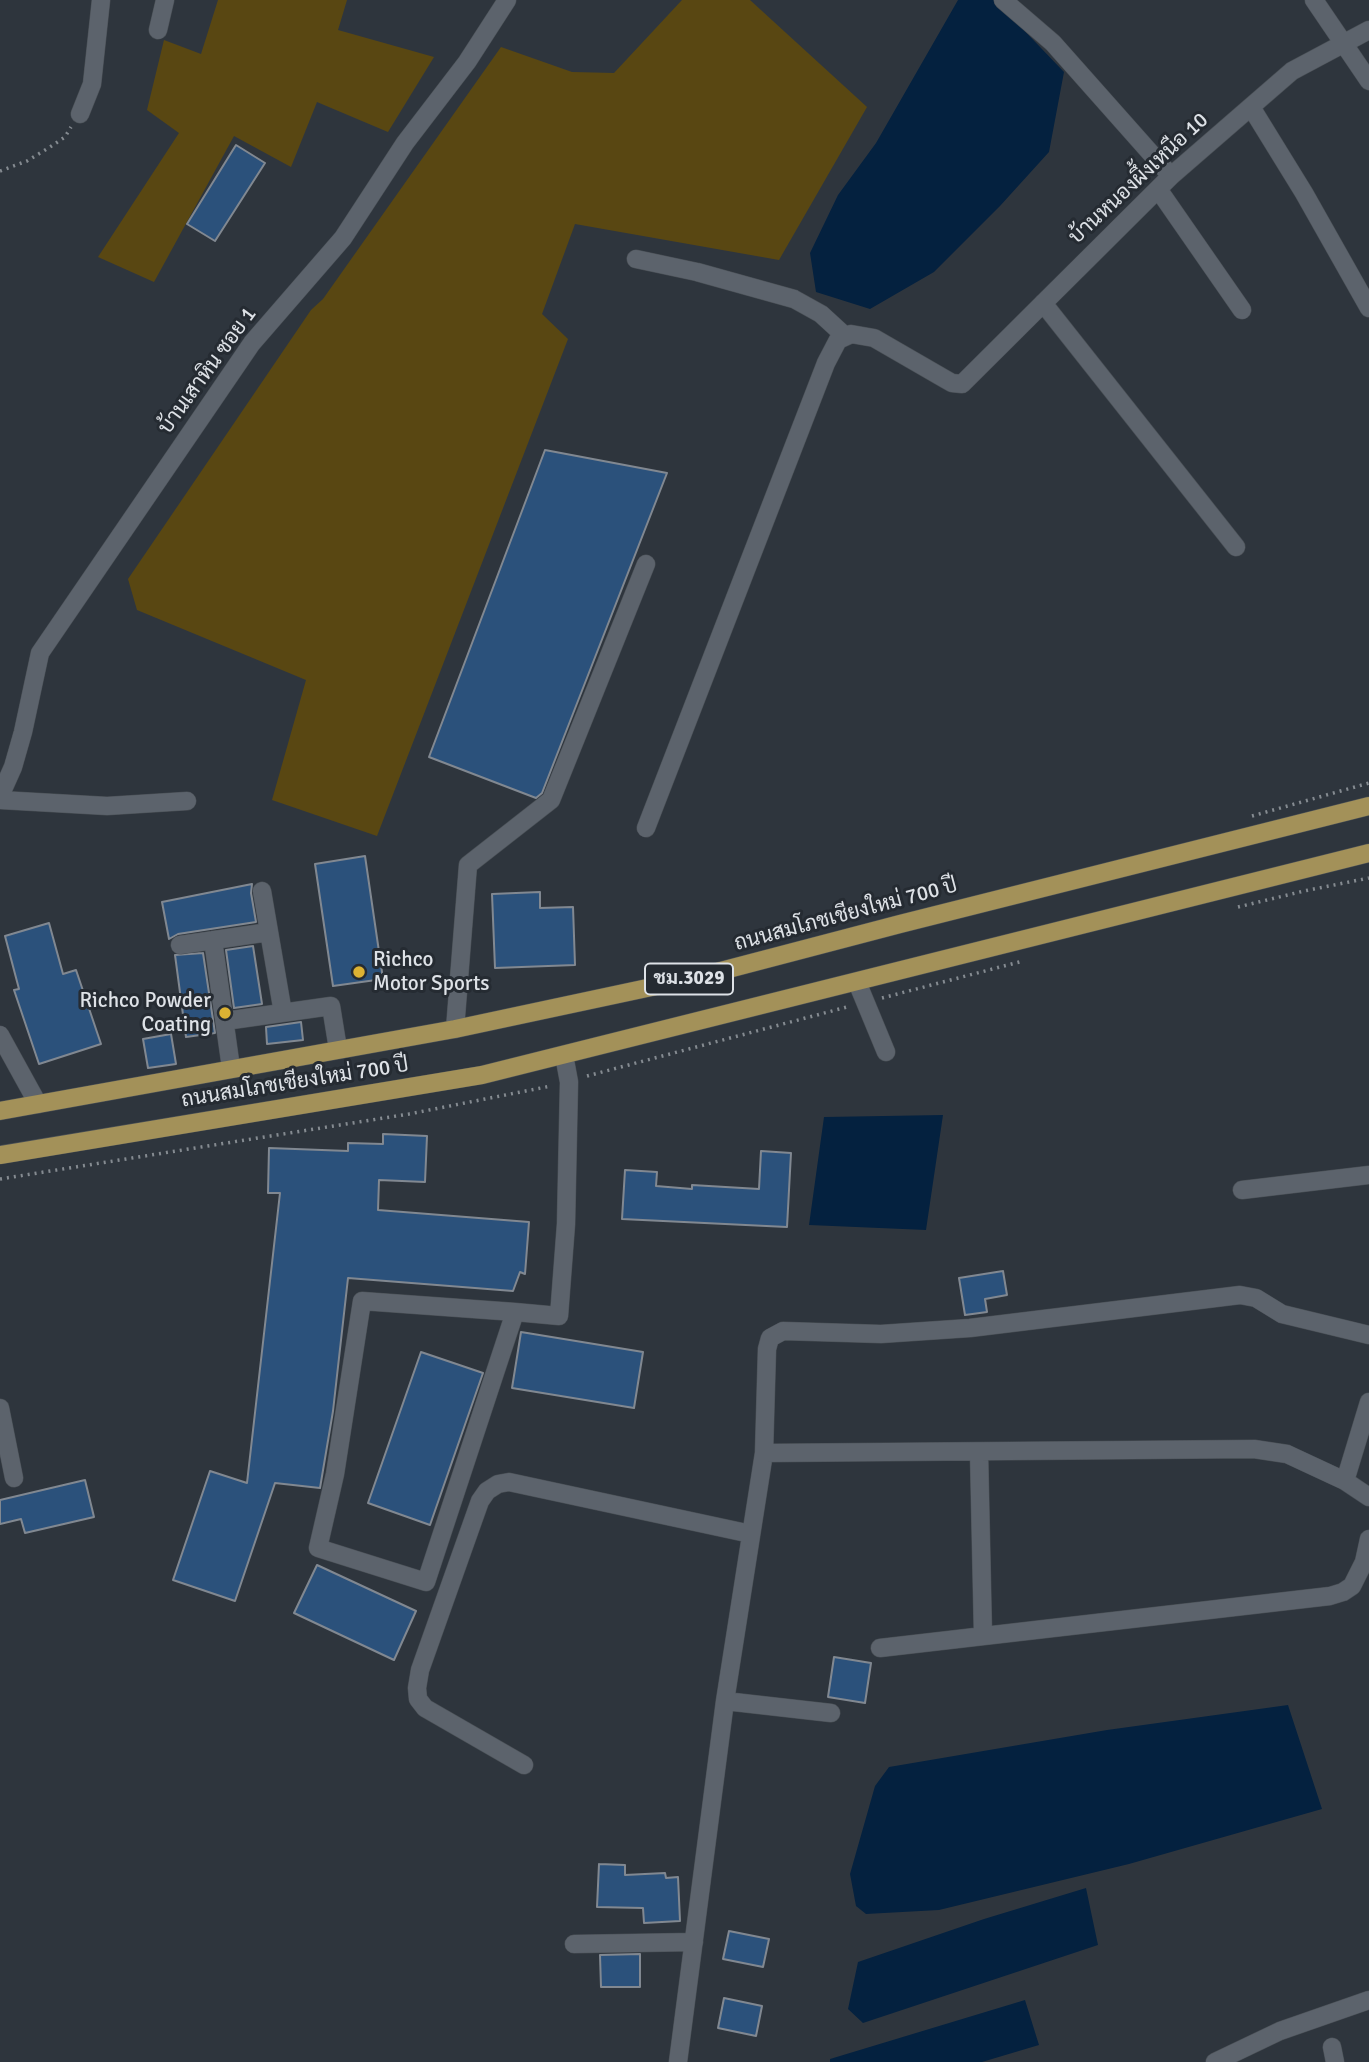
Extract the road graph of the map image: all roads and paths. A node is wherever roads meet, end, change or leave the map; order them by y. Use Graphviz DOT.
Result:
graph roads {
  1 [pos="101,0"];
  2 [pos="165,0"];
  3 [pos="507,0"];
  4 [pos="1003,0"];
  5 [pos="1314,0"];
  6 [pos="158,30"];
  7 [pos="1369,30"];
  8 [pos="1343,42"];
  9 [pos="1369,81"];
  10 [pos="1251,107"];
  11 [pos="80,114"];
  12 [pos="0,171"];
  13 [pos="1171,176"];
  14 [pos="1158,189"];
  15 [pos="636,259"];
  16 [pos="1043,303"];
  17 [pos="1369,308"];
  18 [pos="1242,310"];
  19 [pos="845,336"];
  20 [pos="1236,547"];
  21 [pos="646,564"];
  22 [pos="0,798"];
  23 [pos="187,801"];
  24 [pos="1369,806"];
  25 [pos="646,828"];
  26 [pos="1369,853"];
  27 [pos="262,891"];
  28 [pos="269,932"];
  29 [pos="213,940"];
  30 [pos="180,945"];
  31 [pos="857,982"];
  32 [pos="283,1013"];
  33 [pos="225,1021"];
  34 [pos="454,1029"];
  35 [pos="0,1035"];
  36 [pos="338,1049"];
  37 [pos="886,1052"];
  38 [pos="564,1055"];
  39 [pos="231,1068"];
  40 [pos="38,1104"];
  41 [pos="0,1111"];
  42 [pos="0,1155"];
  43 [pos="1369,1175"];
  44 [pos="1242,1190"];
  45 [pos="514,1312"];
  46 [pos="1369,1335"];
  47 [pos="1369,1402"];
  48 [pos="0,1408"];
  49 [pos="979,1452"];
  50 [pos="764,1453"];
  51 [pos="14,1478"];
  52 [pos="1345,1481"];
  53 [pos="1369,1497"];
  54 [pos="751,1534"];
  55 [pos="1369,1539"];
  56 [pos="983,1636"];
  57 [pos="880,1648"];
  58 [pos="725,1701"];
  59 [pos="831,1713"];
  60 [pos="524,1765"];
  61 [pos="694,1942"];
  62 [pos="574,1944"];
  63 [pos="1369,2000"];
  64 [pos="678,2062"];
  65 [pos="1215,2062"];
  1 -- 11 [label="street"];
  2 -- 6 [label="street"];
  3 -- 22 [label="street, บ้านเสาหิน ซอย 1"];
  4 -- 13 [label="street"];
  5 -- 8 [label="street"];
  7 -- 8 [label="street, บ้านหนองผึ้งเหนือ 10"];
  8 -- 9 [label="street"];
  8 -- 10 [label="street, บ้านหนองผึ้งเหนือ 10"];
  10 -- 13 [label="street, บ้านหนองผึ้งเหนือ 10"];
  10 -- 17 [label="street"];
  11 -- 12 [label="path"];
  13 -- 14 [label="street, บ้านหนองผึ้งเหนือ 10"];
  14 -- 16 [label="street, บ้านหนองผึ้งเหนือ 10"];
  14 -- 18 [label="street"];
  15 -- 19 [label="street"];
  16 -- 19 [label="street, บ้านหนองผึ้งเหนือ 10"];
  16 -- 20 [label="street"];
  19 -- 25 [label="street"];
  21 -- 34 [label="street"];
  22 -- 23 [label="street"];
  24 -- 34 [label="main road, ถนนสมโภชเชียงใหม่ 700 ปี / ชม.3029"];
  26 -- 31 [label="main road, ถนนสมโภชเชียงใหม่ 700 ปี / ชม.3029"];
  27 -- 28 [label="street"];
  28 -- 29 [label="street"];
  28 -- 32 [label="street"];
  29 -- 30 [label="street"];
  29 -- 33 [label="street"];
  31 -- 37 [label="street"];
  31 -- 38 [label="main road, ถนนสมโภชเชียงใหม่ 700 ปี / ชม.3029"];
  32 -- 33 [label="street"];
  32 -- 36 [label="street"];
  33 -- 39 [label="street"];
  34 -- 36 [label="main road, ถนนสมโภชเชียงใหม่ 700 ปี / ชม.3029"];
  35 -- 40 [label="street"];
  36 -- 39 [label="main road, ถนนสมโภชเชียงใหม่ 700 ปี / ชม.3029"];
  38 -- 42 [label="main road, ถนนสมโภชเชียงใหม่ 700 ปี / ชม.3029"];
  38 -- 45 [label="street"];
  39 -- 40 [label="main road, ถนนสมโภชเชียงใหม่ 700 ปี / ชม.3029"];
  40 -- 41 [label="main road, ถนนสมโภชเชียงใหม่ 700 ปี / ชม.3029"];
  43 -- 44 [label="street"];
  45 -- 45 [label="street"];
  46 -- 50 [label="street"];
  47 -- 52 [label="street"];
  48 -- 51 [label="street"];
  49 -- 50 [label="street"];
  49 -- 52 [label="street"];
  49 -- 56 [label="street"];
  50 -- 54 [label="street"];
  52 -- 53 [label="street"];
  54 -- 58 [label="street"];
  54 -- 60 [label="street"];
  55 -- 56 [label="street"];
  56 -- 57 [label="street"];
  58 -- 59 [label="street"];
  58 -- 61 [label="street"];
  61 -- 62 [label="street"];
  61 -- 64 [label="street"];
  63 -- 65 [label="street"];
}
